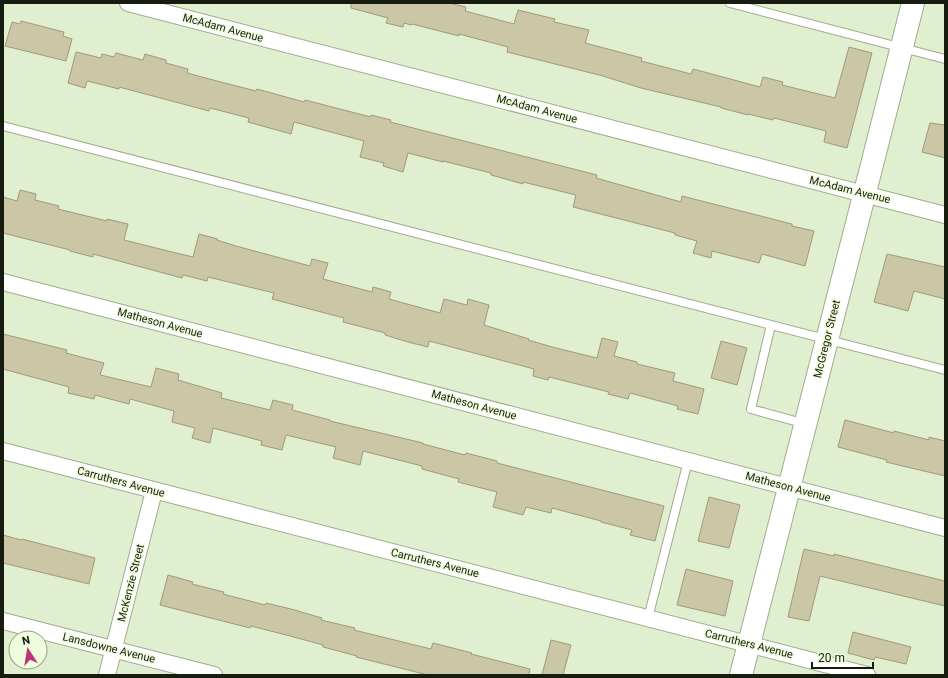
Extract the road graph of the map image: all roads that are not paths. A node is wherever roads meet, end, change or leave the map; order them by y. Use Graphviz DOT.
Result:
graph roads {
  1 [pos="128,3"];
  2 [pos="730,3"];
  3 [pos="913,3"];
  4 [pos="902,48"];
  5 [pos="945,59"];
  6 [pos="3,126"];
  7 [pos="865,194"];
  8 [pos="945,214"];
  9 [pos="3,282"];
  10 [pos="771,325"];
  11 [pos="827,339"];
  12 [pos="945,370"];
  13 [pos="806,424"];
  14 [pos="3,451"];
  15 [pos="688,461"];
  16 [pos="791,488"];
  17 [pos="154,491"];
  18 [pos="945,528"];
  19 [pos="648,618"];
  20 [pos="3,621"];
  21 [pos="749,644"];
  22 [pos="114,649"];
  23 [pos="107,675"];
  24 [pos="214,675"];
  25 [pos="741,675"];
  26 [pos="867,675"];
  1 -- 7 [label="street, McAdam Avenue"];
  2 -- 4 [label="lane"];
  3 -- 4 [label="main road, McGregor Street"];
  4 -- 5 [label="lane"];
  4 -- 7 [label="main road, McGregor Street"];
  6 -- 10 [label="lane"];
  7 -- 8 [label="street, McAdam Avenue"];
  7 -- 11 [label="main road, McGregor Street"];
  9 -- 15 [label="street, Matheson Avenue"];
  10 -- 11 [label="lane"];
  10 -- 13 [label="lane"];
  11 -- 12 [label="lane"];
  11 -- 13 [label="main road, McGregor Street"];
  13 -- 16 [label="main road, McGregor Street"];
  14 -- 17 [label="street, Carruthers Avenue"];
  15 -- 16 [label="street, Matheson Avenue"];
  15 -- 19 [label="lane"];
  16 -- 18 [label="street, Matheson Avenue"];
  16 -- 21 [label="main road, McGregor Street"];
  17 -- 19 [label="street, Carruthers Avenue"];
  17 -- 22 [label="street, McKenzie Street"];
  19 -- 21 [label="street, Carruthers Avenue"];
  20 -- 22 [label="street, Lansdowne Avenue"];
  21 -- 25 [label="main road, McGregor Street"];
  21 -- 26 [label="street, Carruthers Avenue"];
  22 -- 23 [label="street, McKenzie Street"];
  22 -- 24 [label="street, Lansdowne Avenue"];
}
